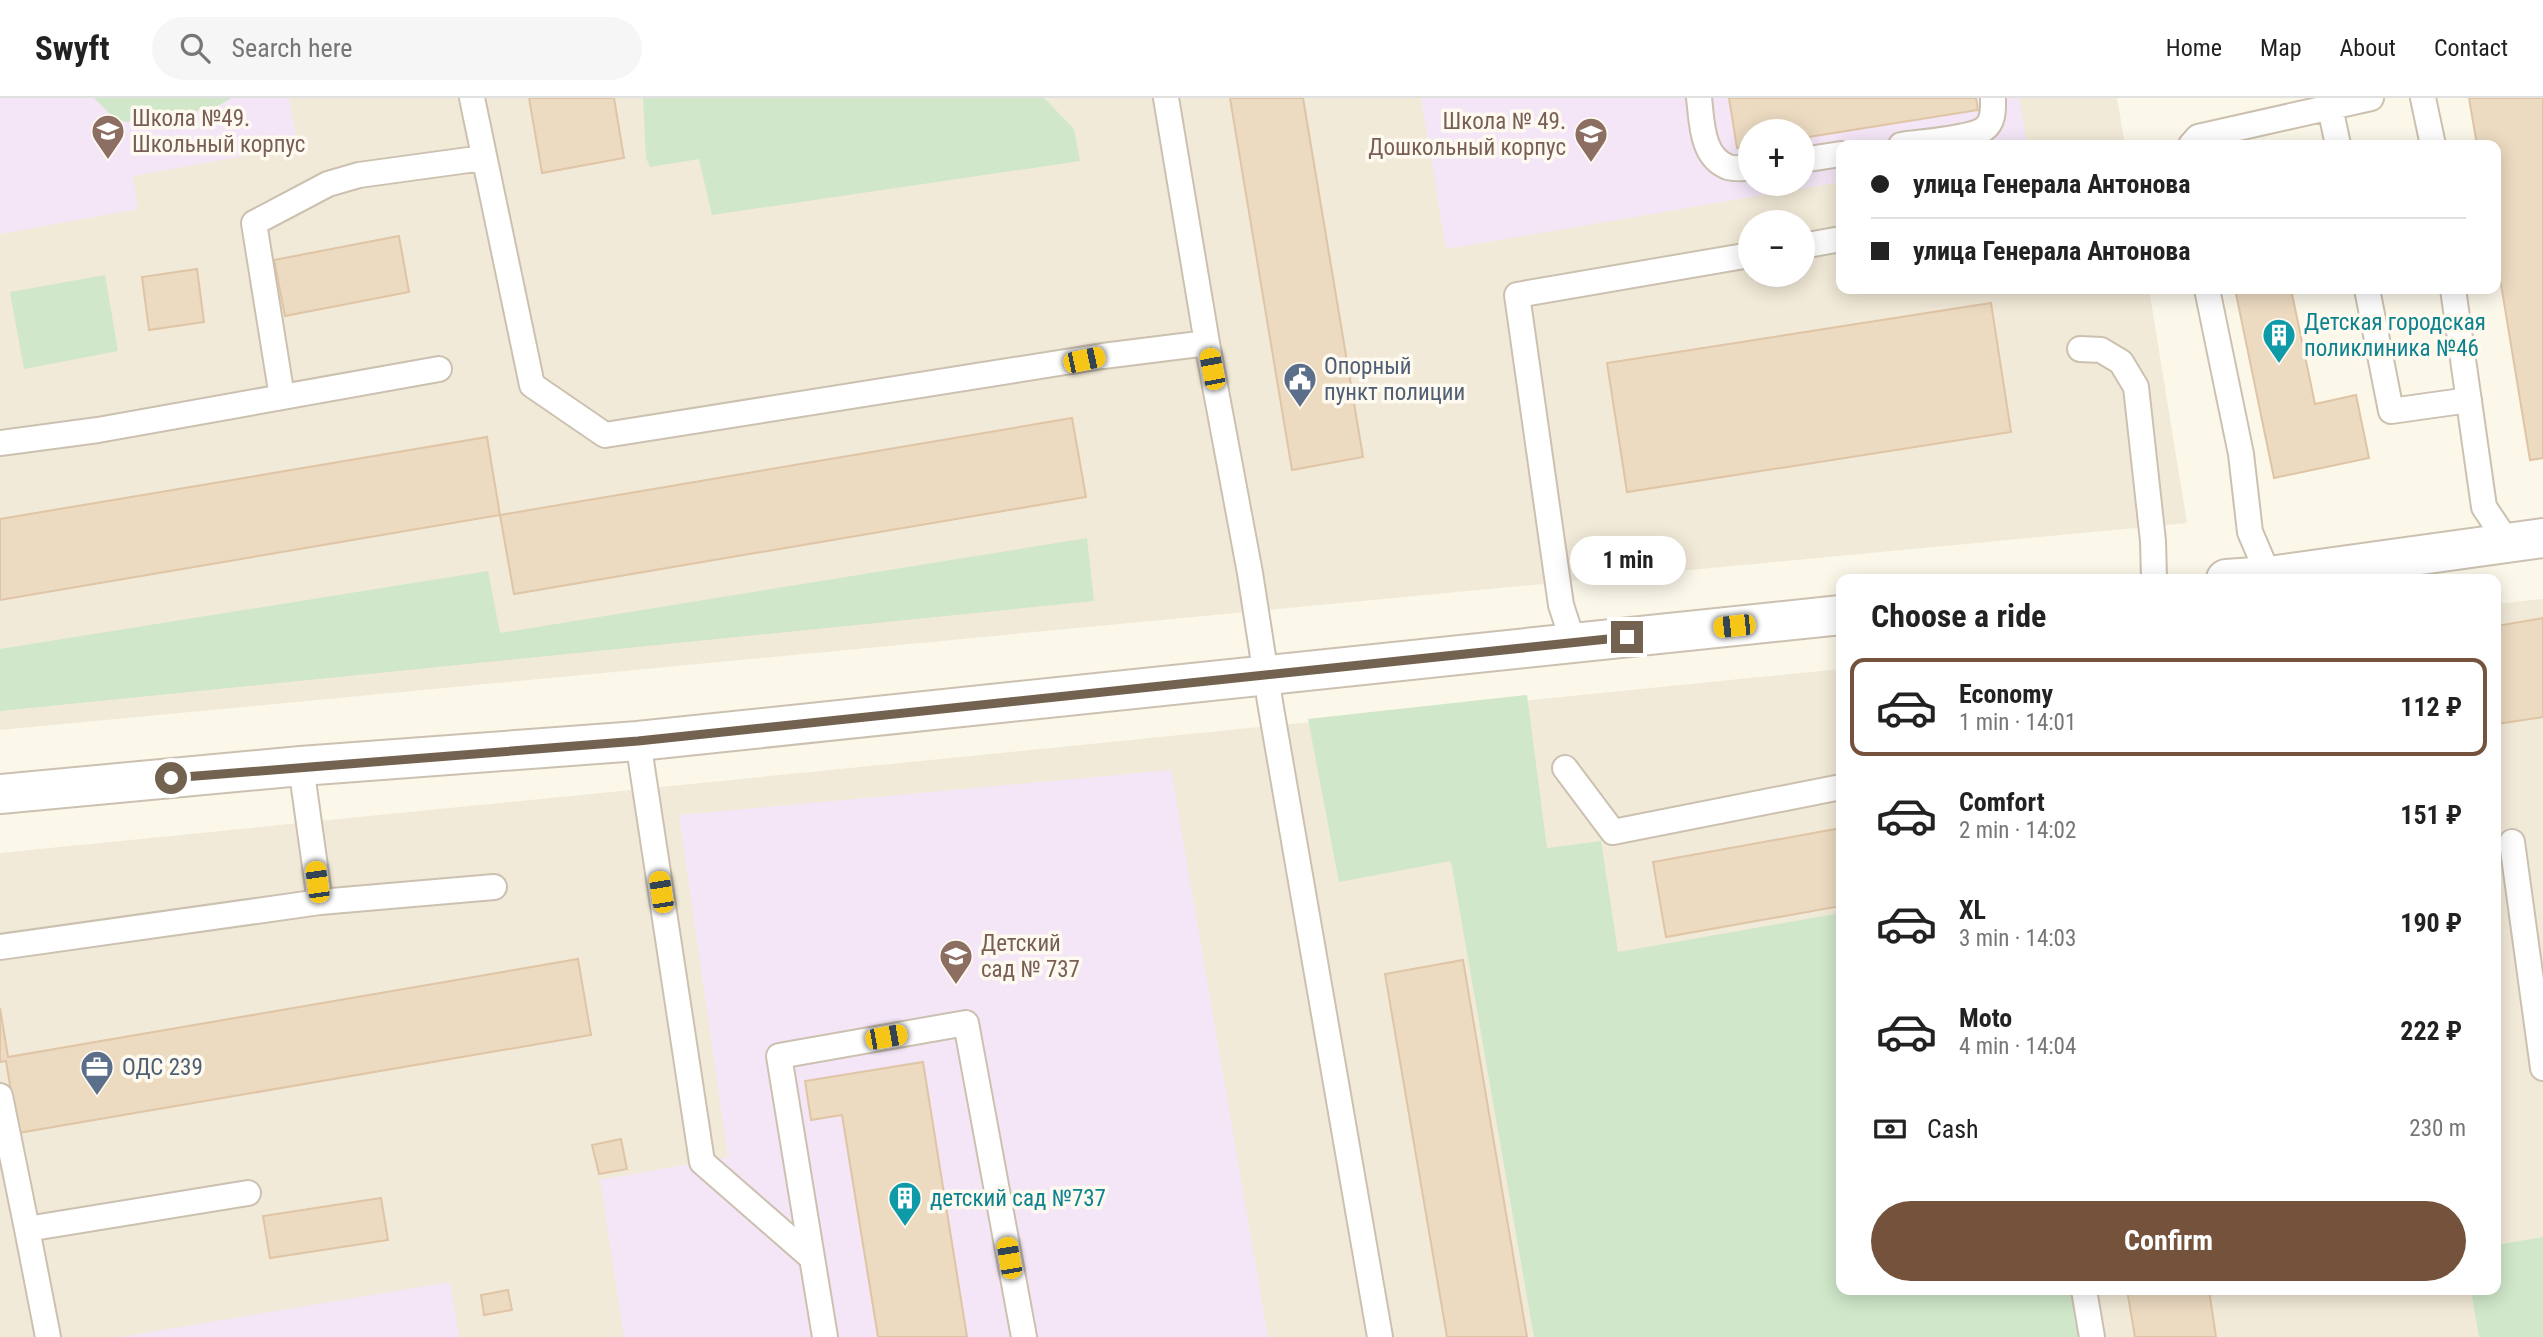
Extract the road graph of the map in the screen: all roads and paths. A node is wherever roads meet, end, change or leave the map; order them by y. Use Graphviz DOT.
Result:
graph roads {
  1 [pos="472,98"];
  2 [pos="1166,98"];
  3 [pos="1699,98"];
  4 [pos="1993,98"];
  5 [pos="2371,98"];
  6 [pos="2423,98"];
  7 [pos="2330,107"];
  8 [pos="1934,140"];
  9 [pos="2195,140"];
  10 [pos="2337,140"];
  11 [pos="2432,140"];
  12 [pos="1836,155"];
  13 [pos="1815,158"];
  14 [pos="483,159"];
  15 [pos="1738,167"];
  16 [pos="1836,240"];
  17 [pos="1815,244"];
  18 [pos="1738,257"];
  19 [pos="2208,294"];
  20 [pos="2368,294"];
  21 [pos="2454,294"];
  22 [pos="1207,343"];
  23 [pos="2080,349"];
  24 [pos="439,369"];
  25 [pos="282,397"];
  26 [pos="2469,400"];
  27 [pos="0,443"];
  28 [pos="2525,541"];
  29 [pos="2154,574"];
  30 [pos="2268,574"];
  31 [pos="2298,574"];
  32 [pos="1836,616"];
  33 [pos="1573,642"];
  34 [pos="1267,676"];
  35 [pos="638,741"];
  36 [pos="301,766"];
  37 [pos="1565,768"];
  38 [pos="1836,788"];
  39 [pos="0,794"];
  40 [pos="2512,842"];
  41 [pos="494,887"];
  42 [pos="320,902"];
  43 [pos="0,947"];
  44 [pos="2543,1069"];
  45 [pos="0,1096"];
  46 [pos="248,1193"];
  47 [pos="27,1229"];
  48 [pos="812,1258"];
  49 [pos="2085,1295"];
  50 [pos="48,1337"];
  51 [pos="825,1337"];
  52 [pos="1024,1337"];
  53 [pos="1380,1337"];
  54 [pos="2092,1337"];
  1 -- 14 [label="lane"];
  2 -- 22 [label="lane"];
  3 -- 15 [label="lane"];
  4 -- 8 [label="lane"];
  5 -- 7 [label="lane"];
  6 -- 11 [label="lane"];
  7 -- 9 [label="lane"];
  7 -- 10 [label="lane"];
  12 -- 13 [label="lane"];
  14 -- 22 [label="lane"];
  14 -- 25 [label="lane"];
  16 -- 17 [label="lane"];
  18 -- 33 [label="lane"];
  19 -- 30 [label="lane"];
  20 -- 26 [label="lane"];
  21 -- 26 [label="lane"];
  22 -- 34 [label="lane"];
  23 -- 29 [label="lane"];
  24 -- 25 [label="lane"];
  25 -- 27 [label="lane"];
  26 -- 28 [label="lane"];
  28 -- 31 [label="street"];
  32 -- 33 [label="street"];
  33 -- 34 [label="street"];
  34 -- 35 [label="street"];
  34 -- 53 [label="lane"];
  35 -- 36 [label="street"];
  35 -- 48 [label="lane"];
  36 -- 39 [label="street"];
  36 -- 42 [label="lane"];
  37 -- 38 [label="lane"];
  40 -- 44 [label="lane"];
  41 -- 42 [label="lane"];
  42 -- 43 [label="lane"];
  45 -- 47 [label="lane"];
  46 -- 47 [label="lane"];
  47 -- 50 [label="lane"];
  48 -- 51 [label="lane"];
  48 -- 52 [label="lane"];
  49 -- 54 [label="lane"];
}
